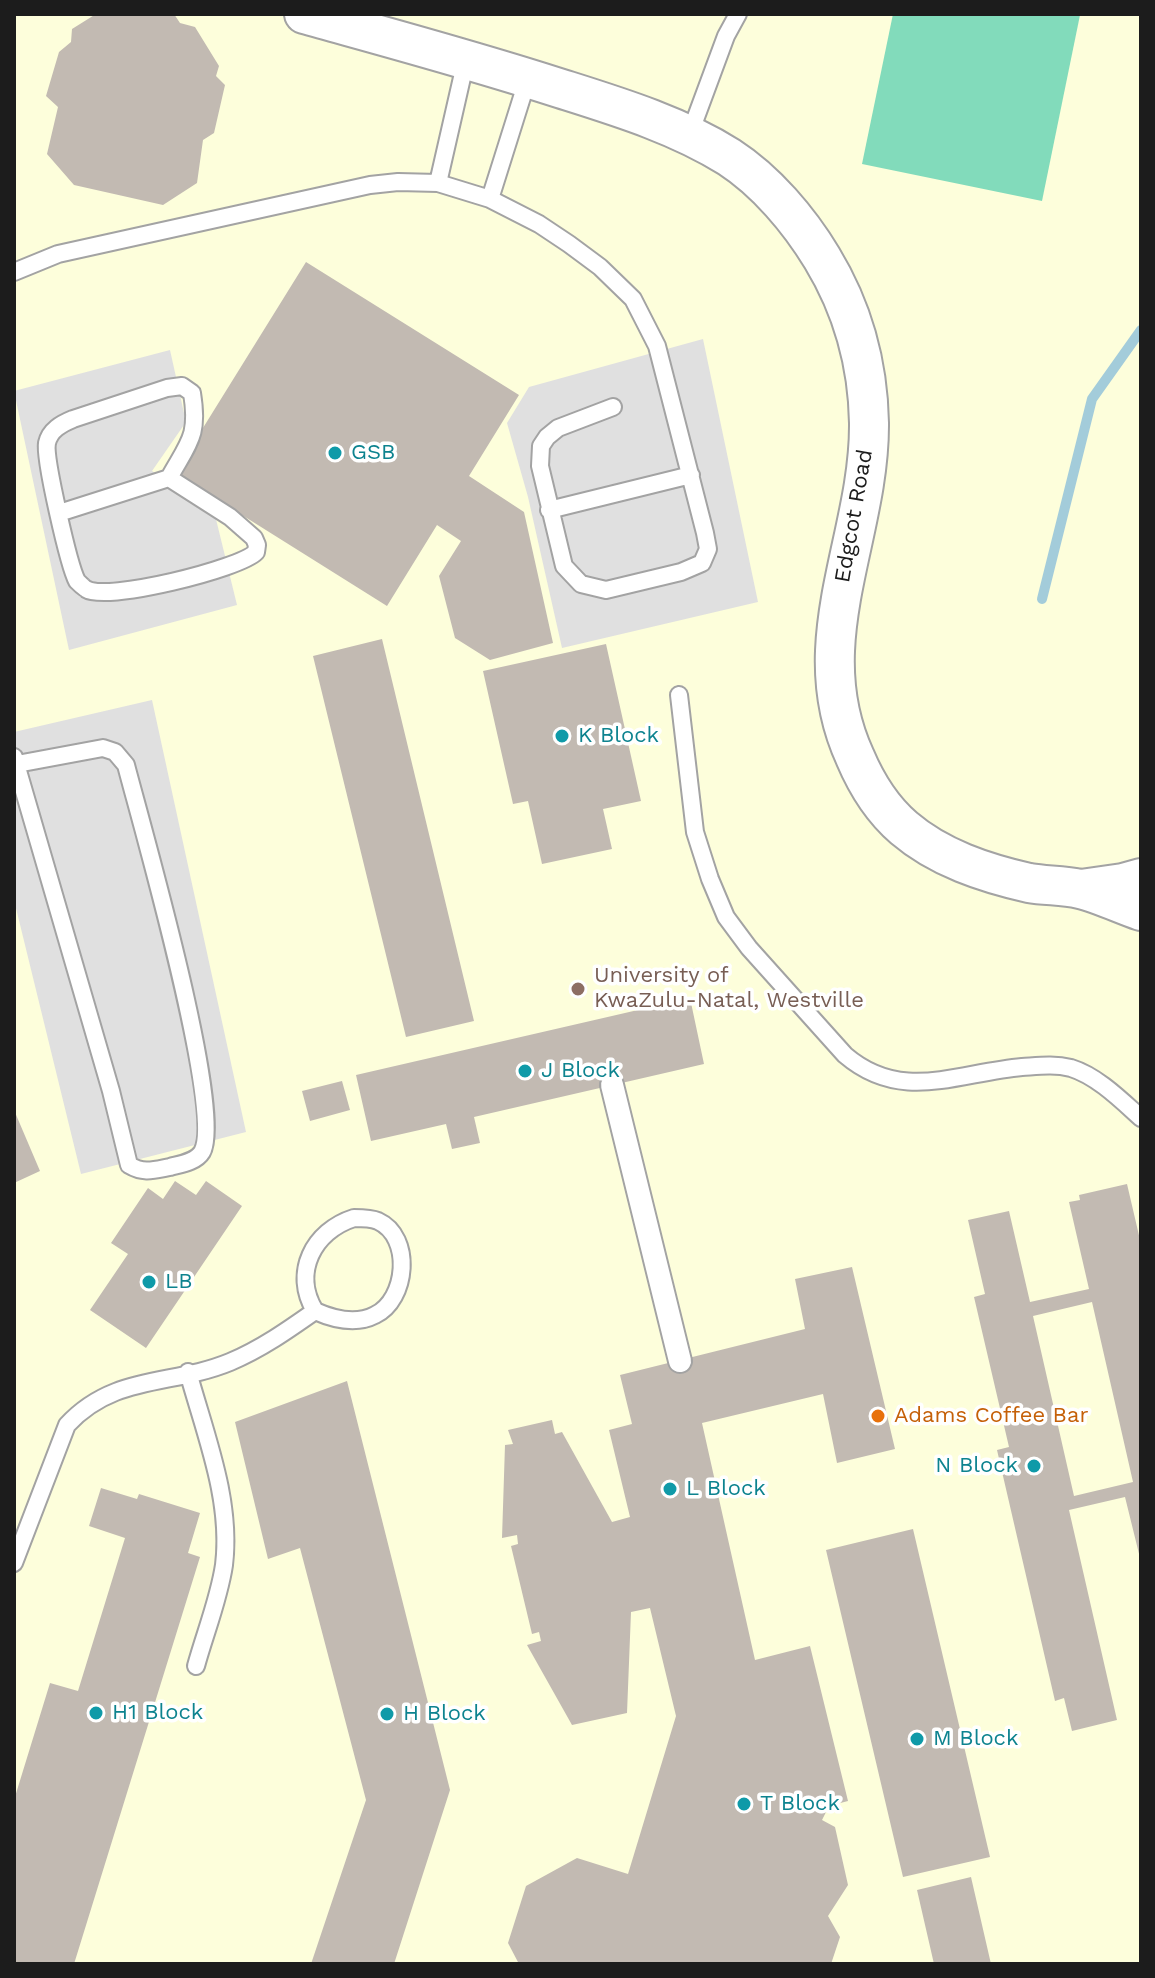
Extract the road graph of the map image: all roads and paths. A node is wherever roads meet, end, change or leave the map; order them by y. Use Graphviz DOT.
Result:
graph roads {
  1 [pos="304,14"];
  2 [pos="738,14"];
  3 [pos="467,58"];
  4 [pos="528,78"];
  5 [pos="689,136"];
  6 [pos="438,183"];
  7 [pos="490,199"];
  8 [pos="14,272"];
  9 [pos="613,407"];
  10 [pos="691,475"];
  11 [pos="169,478"];
  12 [pos="549,510"];
  13 [pos="59,513"];
  14 [pos="679,695"];
  15 [pos="16,760"];
  16 [pos="1141,878"];
  17 [pos="1079,889"];
  18 [pos="1141,911"];
  19 [pos="612,1085"];
  20 [pos="1141,1118"];
  21 [pos="315,1311"];
  22 [pos="680,1361"];
  23 [pos="188,1372"];
  24 [pos="14,1563"];
  25 [pos="196,1666"];
  1 -- 3 [label="street, Edgcot Road"];
  2 -- 5 [label="lane"];
  3 -- 4 [label="street, Edgcot Road"];
  3 -- 6 [label="lane"];
  4 -- 5 [label="street, Edgcot Road"];
  4 -- 7 [label="lane"];
  5 -- 17 [label="street, Edgcot Road"];
  6 -- 7 [label="lane"];
  6 -- 8 [label="lane"];
  7 -- 10 [label="lane"];
  9 -- 12 [label="lane"];
  10 -- 12 [label="lane"];
  10 -- 12 [label="lane"];
  11 -- 13 [label="lane"];
  11 -- 13 [label="lane"];
  11 -- 13 [label="lane"];
  14 -- 20 [label="lane"];
  15 -- 15 [label="lane"];
  16 -- 17 [label="street, Edgcot Road"];
  17 -- 18 [label="street, Edgcot Road"];
  19 -- 22 [label="street"];
  21 -- 21 [label="lane"];
  21 -- 23 [label="lane"];
  23 -- 24 [label="lane"];
  23 -- 25 [label="lane"];
}
